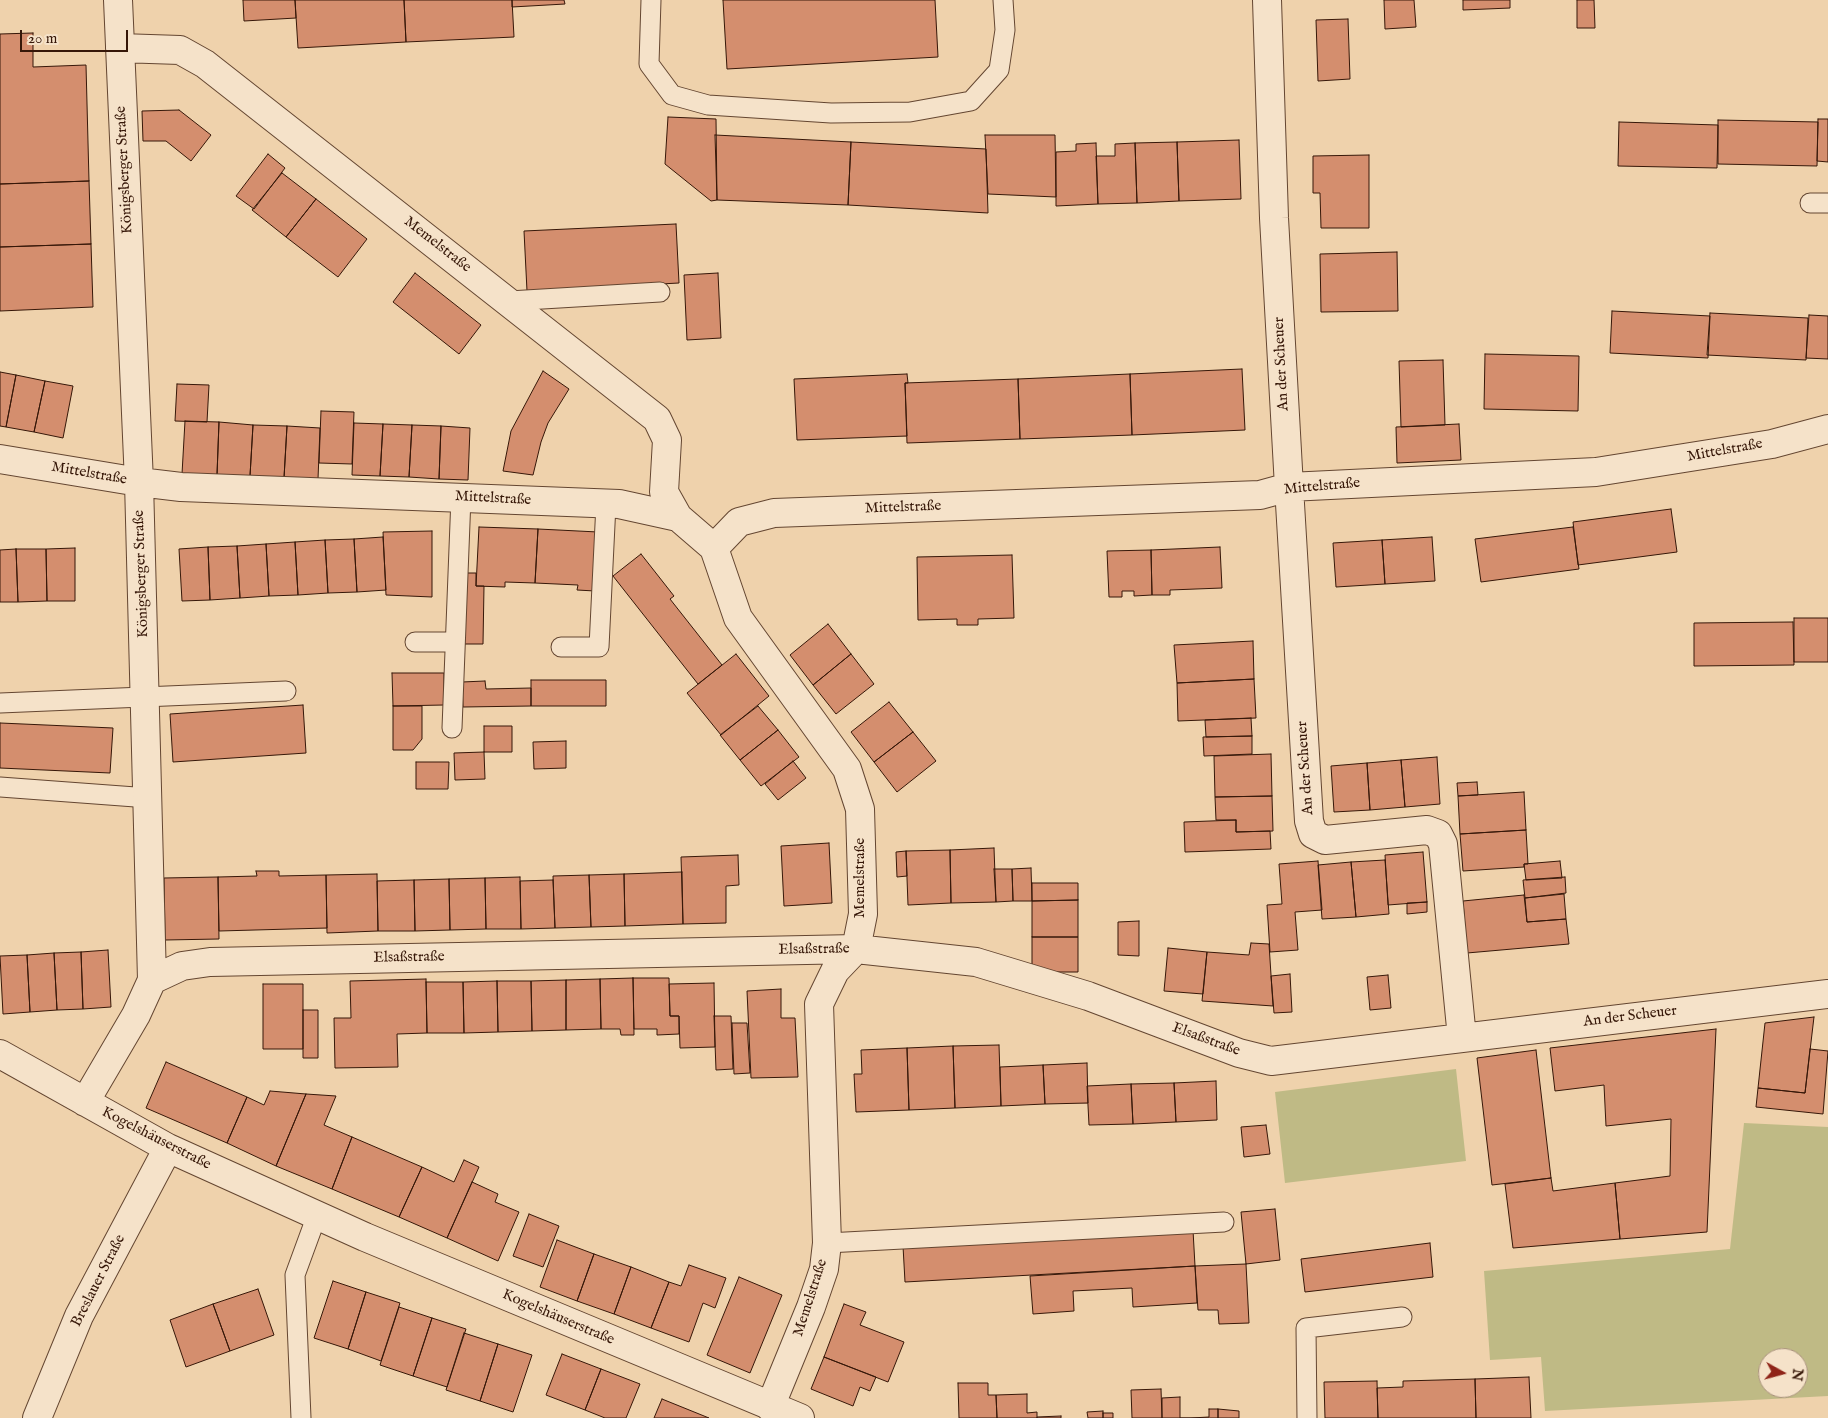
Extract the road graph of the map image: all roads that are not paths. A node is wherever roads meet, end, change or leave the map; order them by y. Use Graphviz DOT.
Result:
graph roads {
  1 [pos="118,0"];
  2 [pos="651,0"];
  3 [pos="1003,0"];
  4 [pos="1267,0"];
  5 [pos="120,48"];
  6 [pos="660,292"];
  7 [pos="509,301"];
  8 [pos="1828,429"];
  9 [pos="0,458"];
  10 [pos="139,482"];
  11 [pos="1289,487"];
  12 [pos="461,497"];
  13 [pos="606,504"];
  14 [pos="678,517"];
  15 [pos="714,548"];
  16 [pos="415,642"];
  17 [pos="455,642"];
  18 [pos="561,647"];
  19 [pos="286,691"];
  20 [pos="145,697"];
  21 [pos="0,703"];
  22 [pos="452,728"];
  23 [pos="0,787"];
  24 [pos="149,798"];
  25 [pos="856,949"];
  26 [pos="152,980"];
  27 [pos="1828,994"];
  28 [pos="1462,1038"];
  29 [pos="0,1054"];
  30 [pos="85,1102"];
  31 [pos="168,1148"];
  32 [pos="317,1215"];
  33 [pos="1224,1222"];
  34 [pos="827,1243"];
  35 [pos="1402,1317"];
  36 [pos="770,1407"];
  37 [pos="37,1418"];
  38 [pos="301,1418"];
  39 [pos="800,1418"];
  40 [pos="1307,1418"];
  1 -- 5 [label="street, Königsberger Straße"];
  2 -- 3 [label="lane"];
  4 -- 11 [label="street, An der Scheuer"];
  5 -- 7 [label="street, Memelstraße"];
  5 -- 10 [label="street, Königsberger Straße"];
  6 -- 7 [label="lane"];
  7 -- 14 [label="street, Memelstraße"];
  8 -- 11 [label="street, Mittelstraße"];
  9 -- 10 [label="street, Mittelstraße"];
  10 -- 12 [label="street, Mittelstraße"];
  10 -- 20 [label="street, Königsberger Straße"];
  11 -- 15 [label="street, Mittelstraße"];
  11 -- 28 [label="street, An der Scheuer"];
  12 -- 13 [label="street, Mittelstraße"];
  12 -- 17 [label="lane"];
  13 -- 14 [label="street, Mittelstraße"];
  13 -- 18 [label="lane"];
  14 -- 15 [label="street, Mittelstraße"];
  15 -- 25 [label="street, Memelstraße"];
  16 -- 17 [label="lane"];
  17 -- 22 [label="lane"];
  19 -- 20 [label="lane"];
  20 -- 21 [label="lane"];
  20 -- 24 [label="street, Königsberger Straße"];
  23 -- 24 [label="lane"];
  24 -- 26 [label="street, Königsberger Straße"];
  25 -- 26 [label="street, Elsaßstraße"];
  25 -- 28 [label="street, Elsaßstraße"];
  25 -- 34 [label="street, Memelstraße"];
  26 -- 30 [label="street, Königsberger Straße"];
  27 -- 28 [label="street, An der Scheuer"];
  29 -- 30 [label="street, Kogelshäuserstraße"];
  30 -- 31 [label="street, Kogelshäuserstraße"];
  31 -- 32 [label="street, Kogelshäuserstraße"];
  31 -- 37 [label="street, Breslauer Straße"];
  32 -- 36 [label="street, Kogelshäuserstraße"];
  32 -- 38 [label="lane"];
  33 -- 34 [label="lane"];
  34 -- 36 [label="street, Memelstraße"];
  35 -- 40 [label="lane"];
  36 -- 39 [label="street, Kogelshäuserstraße"];
}
